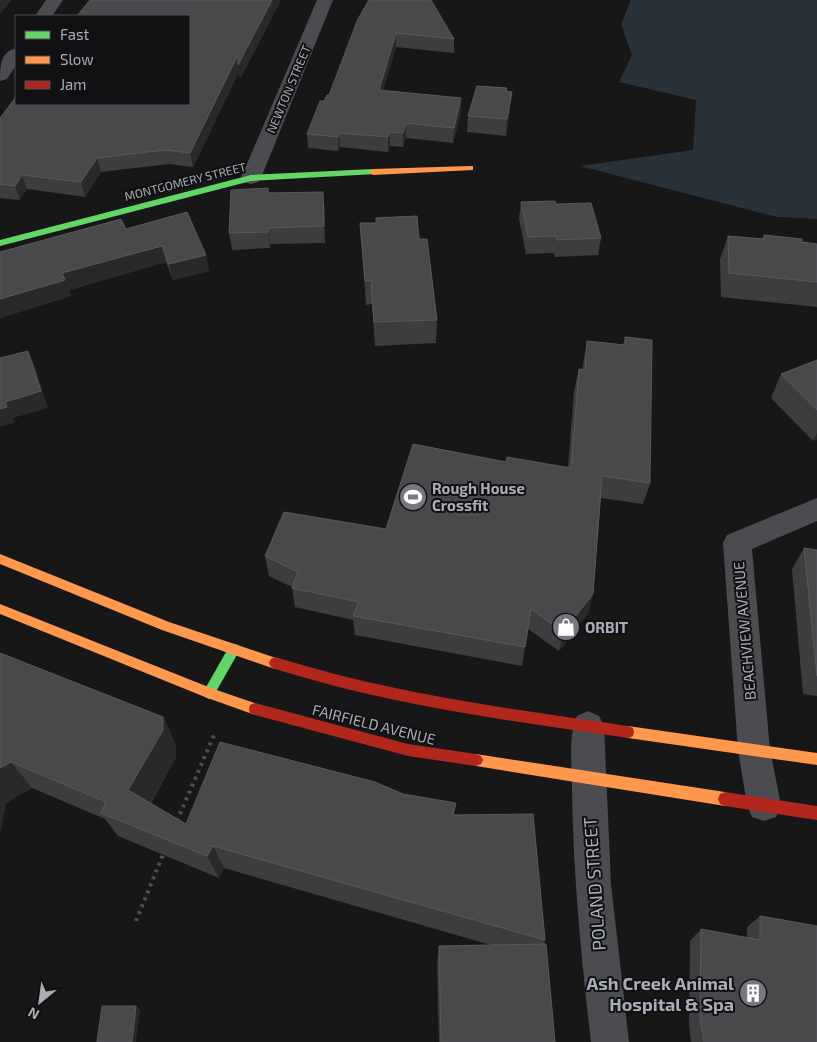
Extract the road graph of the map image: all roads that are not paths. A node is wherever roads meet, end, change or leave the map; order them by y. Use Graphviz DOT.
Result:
graph roads {
  1 [pos="55,0"];
  2 [pos="325,0"];
  3 [pos="44,15"];
  4 [pos="15,54"];
  5 [pos="0,75"];
  6 [pos="470,168"];
  7 [pos="251,178"];
  8 [pos="0,243"];
  9 [pos="817,509"];
  10 [pos="0,559"];
  11 [pos="0,609"];
  12 [pos="234,649"];
  13 [pos="209,693"];
  14 [pos="588,726"];
  15 [pos="754,750"];
  16 [pos="817,759"];
  17 [pos="588,779"];
  18 [pos="764,806"];
  19 [pos="817,813"];
  20 [pos="610,1042"];
  1 -- 3 [label="street"];
  2 -- 7 [label="street, NEWTON STREET"];
  4 -- 5 [label="street"];
  6 -- 7 [label="main road, MONTGOMERY STREET"];
  7 -- 8 [label="main road, MONTGOMERY STREET"];
  9 -- 15 [label="street, BEACHVIEW AVENUE"];
  10 -- 12 [label="main road"];
  11 -- 13 [label="main road, FAIRFIELD AVENUE"];
  12 -- 13 [label="main road"];
  12 -- 14 [label="main road"];
  13 -- 17 [label="main road, FAIRFIELD AVENUE"];
  14 -- 15 [label="main road"];
  14 -- 17 [label="street, POLAND STREET"];
  15 -- 16 [label="main road"];
  15 -- 18 [label="street, BEACHVIEW AVENUE"];
  17 -- 18 [label="main road, FAIRFIELD AVENUE"];
  17 -- 20 [label="street, POLAND STREET"];
  18 -- 19 [label="main road, FAIRFIELD AVENUE"];
}
